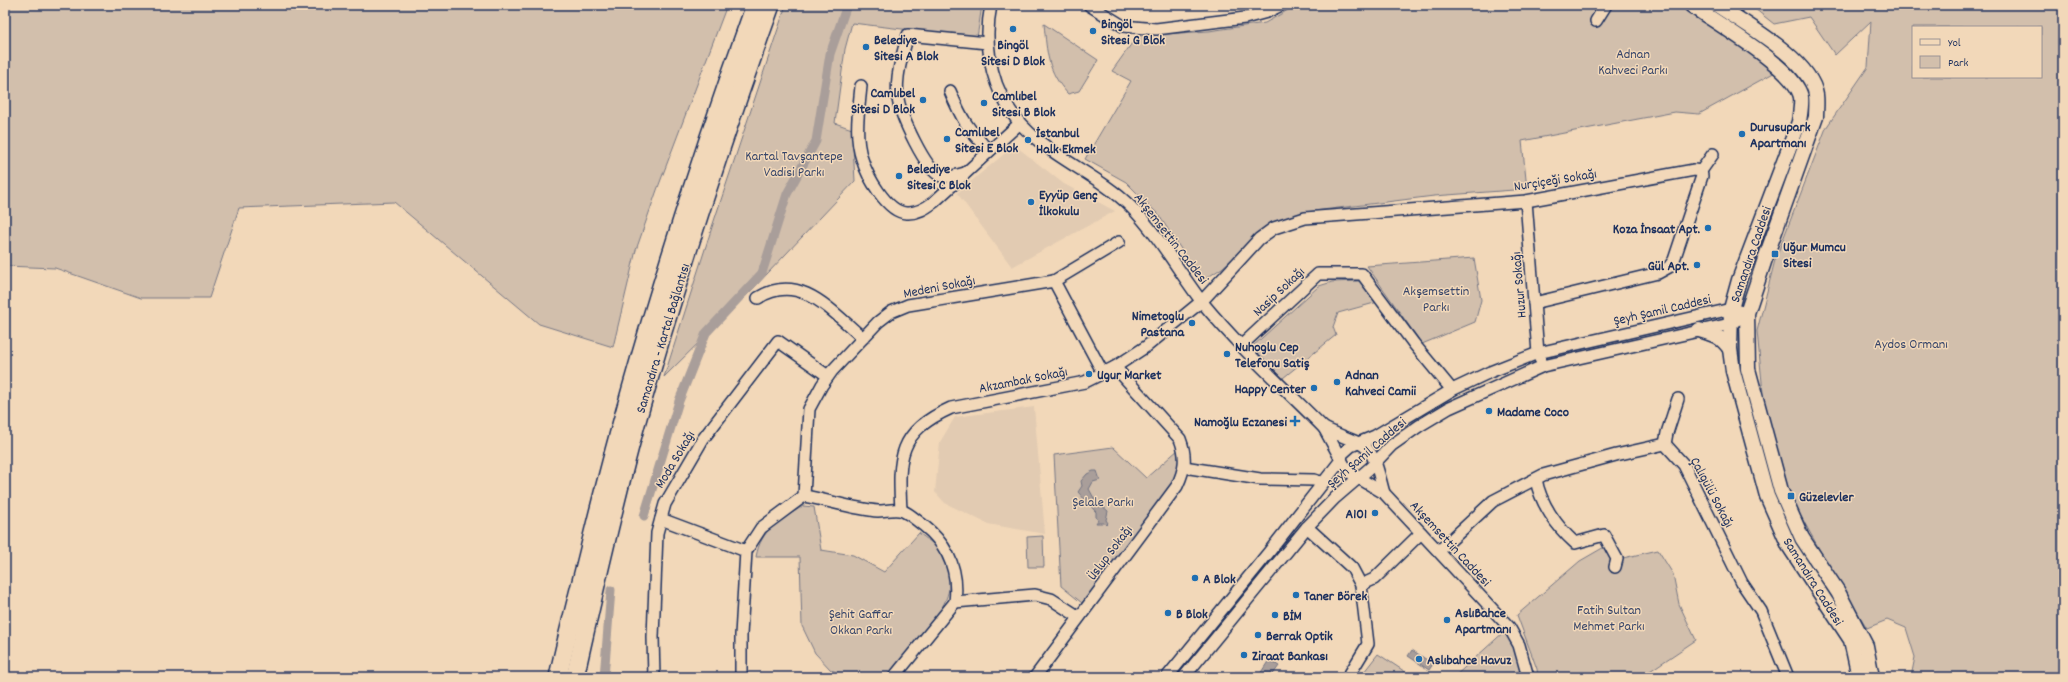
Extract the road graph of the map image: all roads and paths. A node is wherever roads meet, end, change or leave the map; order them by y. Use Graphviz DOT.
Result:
graph roads {
  1 [pos="755,5"];
  2 [pos="771,5"];
  3 [pos="991,5"];
  4 [pos="1089,5"];
  5 [pos="1281,5"];
  6 [pos="1606,5"];
  7 [pos="1691,5"];
  8 [pos="1717,5"];
  9 [pos="1596,21"];
  10 [pos="987,43"];
  11 [pos="861,86"];
  12 [pos="950,91"];
  13 [pos="1019,124"];
  14 [pos="989,151"];
  15 [pos="1713,154"];
  16 [pos="1701,170"];
  17 [pos="966,173"];
  18 [pos="1526,201"];
  19 [pos="1119,242"];
  20 [pos="1054,281"];
  21 [pos="758,298"];
  22 [pos="1202,301"];
  23 [pos="1534,303"];
  24 [pos="1731,309"];
  25 [pos="1748,314"];
  26 [pos="1730,324"];
  27 [pos="1699,330"];
  28 [pos="863,338"];
  29 [pos="1242,345"];
  30 [pos="1730,349"];
  31 [pos="1538,353"];
  32 [pos="1543,366"];
  33 [pos="1115,367"];
  34 [pos="1103,373"];
  35 [pos="828,376"];
  36 [pos="1452,390"];
  37 [pos="1678,399"];
  38 [pos="1324,428"];
  39 [pos="1360,443"];
  40 [pos="1666,444"];
  41 [pos="1341,460"];
  42 [pos="1374,462"];
  43 [pos="1184,467"];
  44 [pos="1358,477"];
  45 [pos="1536,479"];
  46 [pos="1323,483"];
  47 [pos="1384,493"];
  48 [pos="804,496"];
  49 [pos="901,510"];
  50 [pos="661,518"];
  51 [pos="1306,527"];
  52 [pos="1421,533"];
  53 [pos="746,551"];
  54 [pos="1439,551"];
  55 [pos="1615,567"];
  56 [pos="1361,585"];
  57 [pos="955,602"];
  58 [pos="1079,617"];
  59 [pos="558,677"];
  60 [pos="575,677"];
  61 [pos="654,677"];
  62 [pos="741,677"];
  63 [pos="894,677"];
  64 [pos="1035,677"];
  65 [pos="1167,677"];
  66 [pos="1184,677"];
  67 [pos="1348,677"];
  68 [pos="1528,677"];
  69 [pos="1788,677"];
  70 [pos="1858,677"];
  71 [pos="1872,677"];
  1 -- 59 [label="highway, Samandıra - Kartal Bağlantısı"];
  2 -- 60 [label="highway, Samandıra - Kartal Bağlantısı"];
  3 -- 10 [label="street, Akşemsettin Caddesi"];
  4 -- 5 [label="street"];
  6 -- 9 [label="street"];
  7 -- 24 [label="main road, Samandıra Caddesi"];
  8 -- 25 [label="main road, Samandıra Caddesi"];
  10 -- 13 [label="street, Akşemsettin Caddesi"];
  10 -- 17 [label="street"];
  11 -- 17 [label="street"];
  12 -- 14 [label="street"];
  13 -- 14 [label="street"];
  13 -- 22 [label="street, Akşemsettin Caddesi"];
  14 -- 17 [label="street"];
  15 -- 16 [label="street"];
  16 -- 18 [label="street, Nurçiçeği Sokağı"];
  16 -- 23 [label="street"];
  18 -- 22 [label="street, Nurçiçeği Sokağı"];
  18 -- 23 [label="street, Huzur Sokağı"];
  19 -- 20 [label="street"];
  20 -- 28 [label="street, Medeni Sokağı"];
  20 -- 34 [label="street"];
  21 -- 28 [label="street"];
  22 -- 29 [label="street, Akşemsettin Caddesi"];
  22 -- 33 [label="street, Akzambak Sokağı"];
  23 -- 31 [label="street, Huzur Sokağı"];
  24 -- 25 [label="street, Şeyh Şamil Caddesi"];
  24 -- 26 [label="main road, Samandıra Caddesi"];
  24 -- 31 [label="street, Şeyh Şamil Caddesi"];
  25 -- 26 [label="street, Şeyh Şamil Caddesi"];
  25 -- 71 [label="main road, Samandıra Caddesi"];
  26 -- 27 [label="street, Şeyh Şamil Caddesi"];
  26 -- 30 [label="main road, Samandıra Caddesi"];
  27 -- 30 [label="main road"];
  27 -- 32 [label="street, Şeyh Şamil Caddesi"];
  28 -- 35 [label="street, Medeni Sokağı"];
  29 -- 36 [label="street, Nasip Sokağı"];
  29 -- 38 [label="street, Akşemsettin Caddesi"];
  30 -- 70 [label="main road, Samandıra Caddesi"];
  31 -- 32 [label="street, Huzur Sokağı"];
  31 -- 36 [label="street, Şeyh Şamil Caddesi"];
  32 -- 42 [label="street, Şeyh Şamil Caddesi"];
  33 -- 34 [label="street, Akzambak Sokağı"];
  33 -- 43 [label="street, Üslup Sokağı"];
  34 -- 49 [label="street, Akzambak Sokağı"];
  35 -- 48 [label="street, Medeni Sokağı"];
  35 -- 50 [label="street, Moda Sokağı"];
  36 -- 39 [label="street, Şeyh Şamil Caddesi"];
  37 -- 40 [label="street"];
  38 -- 39 [label="street, Akşemsettin Caddesi"];
  38 -- 41 [label="street, Akşemsettin Caddesi"];
  39 -- 41 [label="street, Şeyh Şamil Caddesi"];
  39 -- 42 [label="street, Akşemsettin Caddesi"];
  40 -- 45 [label="street"];
  40 -- 69 [label="street, Çalıgülü Sokağı"];
  41 -- 44 [label="street, Akşemsettin Caddesi"];
  41 -- 46 [label="street, Şeyh Şamil Caddesi"];
  42 -- 44 [label="street, Şeyh Şamil Caddesi"];
  42 -- 47 [label="street, Akşemsettin Caddesi"];
  43 -- 46 [label="street"];
  43 -- 58 [label="street, Üslup Sokağı"];
  44 -- 47 [label="street, Akşemsettin Caddesi"];
  44 -- 51 [label="street, Şeyh Şamil Caddesi"];
  45 -- 54 [label="street"];
  45 -- 55 [label="street"];
  46 -- 65 [label="street, Şeyh Şamil Caddesi"];
  47 -- 52 [label="street, Akşemsettin Caddesi"];
  48 -- 49 [label="street"];
  48 -- 53 [label="street"];
  49 -- 57 [label="street"];
  50 -- 53 [label="street"];
  50 -- 61 [label="street, Moda Sokağı"];
  51 -- 56 [label="street"];
  51 -- 66 [label="street, Şeyh Şamil Caddesi"];
  52 -- 54 [label="street, Akşemsettin Caddesi"];
  52 -- 56 [label="street"];
  53 -- 62 [label="street"];
  54 -- 68 [label="street, Akşemsettin Caddesi"];
  56 -- 67 [label="street"];
  57 -- 58 [label="street"];
  57 -- 63 [label="street"];
  58 -- 64 [label="street, Üslup Sokağı"];
}
